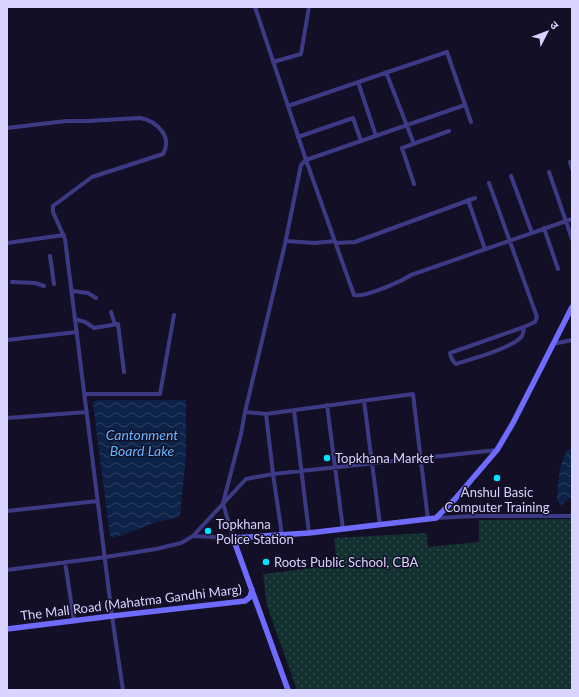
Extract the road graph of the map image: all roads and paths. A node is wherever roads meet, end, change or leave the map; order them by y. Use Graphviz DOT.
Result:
graph roads {
  1 [pos="255,7"];
  2 [pos="309,7"];
  3 [pos="273,62"];
  4 [pos="386,72"];
  5 [pos="358,82"];
  6 [pos="465,105"];
  7 [pos="288,106"];
  8 [pos="471,122"];
  9 [pos="406,125"];
  10 [pos="7,128"];
  11 [pos="448,131"];
  12 [pos="376,136"];
  13 [pos="298,137"];
  14 [pos="361,141"];
  15 [pos="414,144"];
  16 [pos="306,160"];
  17 [pos="570,162"];
  18 [pos="572,169"];
  19 [pos="549,172"];
  20 [pos="511,176"];
  21 [pos="489,183"];
  22 [pos="414,184"];
  23 [pos="475,198"];
  24 [pos="468,200"];
  25 [pos="572,218"];
  26 [pos="566,221"];
  27 [pos="544,228"];
  28 [pos="532,233"];
  29 [pos="64,235"];
  30 [pos="572,239"];
  31 [pos="510,240"];
  32 [pos="286,241"];
  33 [pos="335,242"];
  34 [pos="7,243"];
  35 [pos="485,249"];
  36 [pos="50,256"];
  37 [pos="558,269"];
  38 [pos="12,282"];
  39 [pos="54,284"];
  40 [pos="44,286"];
  41 [pos="72,291"];
  42 [pos="96,298"];
  43 [pos="572,307"];
  44 [pos="111,312"];
  45 [pos="174,315"];
  46 [pos="75,319"];
  47 [pos="115,324"];
  48 [pos="524,327"];
  49 [pos="77,332"];
  50 [pos="7,340"];
  51 [pos="572,340"];
  52 [pos="553,344"];
  53 [pos="124,372"];
  54 [pos="85,394"];
  55 [pos="364,401"];
  56 [pos="328,406"];
  57 [pos="294,410"];
  58 [pos="87,412"];
  59 [pos="245,412"];
  60 [pos="266,414"];
  61 [pos="7,418"];
  62 [pos="496,450"];
  63 [pos="421,459"];
  64 [pos="372,464"];
  65 [pos="335,468"];
  66 [pos="302,472"];
  67 [pos="273,474"];
  68 [pos="98,501"];
  69 [pos="223,503"];
  70 [pos="7,511"];
  71 [pos="572,516"];
  72 [pos="436,518"];
  73 [pos="428,520"];
  74 [pos="380,525"];
  75 [pos="343,529"];
  76 [pos="309,533"];
  77 [pos="282,535"];
  78 [pos="193,536"];
  79 [pos="233,538"];
  80 [pos="106,557"];
  81 [pos="64,562"];
  82 [pos="7,570"];
  83 [pos="252,590"];
  84 [pos="246,601"];
  85 [pos="259,609"];
  86 [pos="112,616"];
  87 [pos="74,621"];
  88 [pos="7,629"];
  89 [pos="123,690"];
  90 [pos="288,690"];
  1 -- 3 [label="street"];
  2 -- 3 [label="street"];
  3 -- 7 [label="street"];
  4 -- 5 [label="street"];
  4 -- 6 [label="street"];
  4 -- 9 [label="street"];
  5 -- 7 [label="street"];
  5 -- 12 [label="street"];
  6 -- 8 [label="street"];
  6 -- 9 [label="street"];
  7 -- 13 [label="street"];
  9 -- 12 [label="street"];
  9 -- 15 [label="street"];
  10 -- 29 [label="street"];
  11 -- 15 [label="street"];
  12 -- 14 [label="street"];
  13 -- 14 [label="street"];
  13 -- 16 [label="street"];
  14 -- 16 [label="street"];
  15 -- 22 [label="street"];
  16 -- 32 [label="street"];
  16 -- 33 [label="street"];
  17 -- 18 [label="street"];
  19 -- 26 [label="street"];
  20 -- 28 [label="street"];
  21 -- 31 [label="street"];
  23 -- 24 [label="street"];
  24 -- 33 [label="street"];
  24 -- 35 [label="street"];
  25 -- 26 [label="street"];
  26 -- 27 [label="street"];
  26 -- 30 [label="street"];
  27 -- 28 [label="street"];
  27 -- 37 [label="street"];
  28 -- 31 [label="street"];
  29 -- 34 [label="street"];
  29 -- 41 [label="street"];
  31 -- 35 [label="street"];
  31 -- 48 [label="street"];
  32 -- 33 [label="street"];
  32 -- 59 [label="street"];
  33 -- 35 [label="street"];
  36 -- 39 [label="street"];
  38 -- 40 [label="street"];
  41 -- 42 [label="street"];
  41 -- 46 [label="street"];
  43 -- 52 [label="street"];
  44 -- 47 [label="street"];
  45 -- 54 [label="street"];
  46 -- 47 [label="street"];
  46 -- 49 [label="street"];
  47 -- 53 [label="street"];
  48 -- 48 [label="street"];
  49 -- 50 [label="street"];
  49 -- 54 [label="street"];
  51 -- 52 [label="street"];
  52 -- 62 [label="street"];
  54 -- 58 [label="street"];
  55 -- 56 [label="street"];
  55 -- 63 [label="street"];
  55 -- 64 [label="street"];
  56 -- 57 [label="street"];
  56 -- 65 [label="street"];
  57 -- 60 [label="street"];
  57 -- 66 [label="street"];
  58 -- 61 [label="street"];
  58 -- 68 [label="street"];
  59 -- 60 [label="street"];
  59 -- 69 [label="street"];
  60 -- 67 [label="street"];
  62 -- 63 [label="street"];
  62 -- 72 [label="street"];
  63 -- 64 [label="street"];
  63 -- 73 [label="street"];
  64 -- 65 [label="street"];
  64 -- 74 [label="street"];
  65 -- 66 [label="street"];
  65 -- 75 [label="street"];
  66 -- 67 [label="street"];
  66 -- 76 [label="street"];
  67 -- 69 [label="street"];
  67 -- 77 [label="street"];
  68 -- 70 [label="street"];
  68 -- 80 [label="street"];
  69 -- 78 [label="street"];
  69 -- 79 [label="street"];
  71 -- 72 [label="street"];
  72 -- 73 [label="street"];
  73 -- 74 [label="street"];
  74 -- 75 [label="street"];
  75 -- 76 [label="street"];
  76 -- 77 [label="street"];
  77 -- 79 [label="street"];
  78 -- 79 [label="street"];
  78 -- 80 [label="street"];
  79 -- 83 [label="street"];
  80 -- 81 [label="street"];
  80 -- 86 [label="street"];
  81 -- 82 [label="street"];
  81 -- 87 [label="street"];
  83 -- 84 [label="street, The Mall Road (Mahatma Gandhi Marg)"];
  83 -- 85 [label="street"];
  84 -- 85 [label="street"];
  84 -- 86 [label="street, The Mall Road (Mahatma Gandhi Marg)"];
  85 -- 90 [label="street"];
  86 -- 87 [label="street, The Mall Road (Mahatma Gandhi Marg)"];
  86 -- 89 [label="street"];
  87 -- 88 [label="street, The Mall Road (Mahatma Gandhi Marg)"];
}
